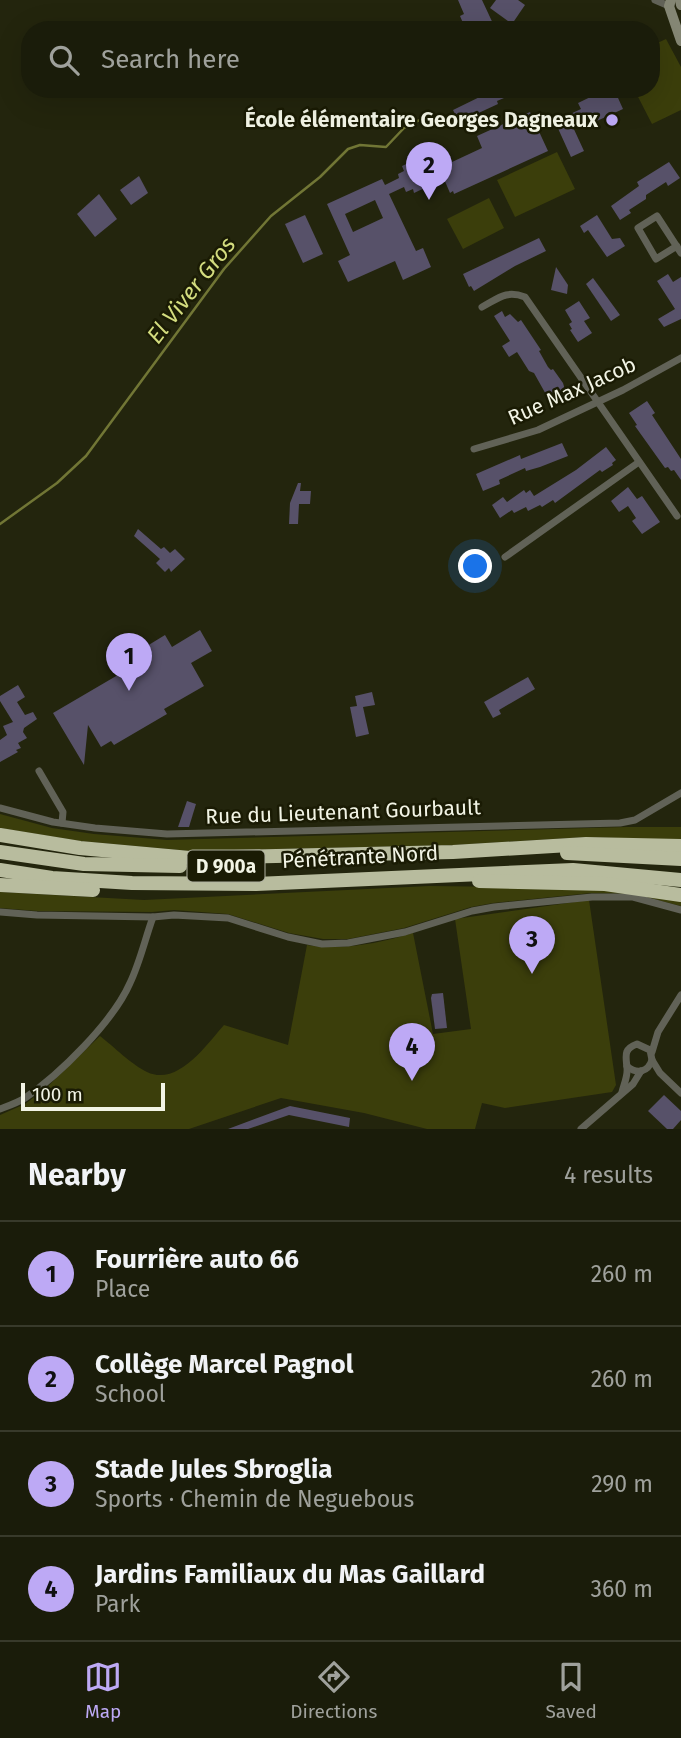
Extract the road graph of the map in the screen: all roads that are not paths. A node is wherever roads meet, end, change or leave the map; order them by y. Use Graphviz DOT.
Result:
graph roads {
  1 [pos="655,0"];
  2 [pos="676,2"];
  3 [pos="681,41"];
  4 [pos="679,250"];
  5 [pos="482,307"];
  6 [pos="681,358"];
  7 [pos="597,403"];
  8 [pos="474,449"];
  9 [pos="639,462"];
  10 [pos="677,516"];
  11 [pos="505,557"];
  12 [pos="39,771"];
  13 [pos="681,793"];
  14 [pos="0,808"];
  15 [pos="62,823"];
  16 [pos="0,835"];
  17 [pos="681,846"];
  18 [pos="0,852"];
  19 [pos="453,852"];
  20 [pos="681,859"];
  21 [pos="0,870"];
  22 [pos="681,880"];
  23 [pos="324,881"];
  24 [pos="256,884"];
  25 [pos="0,885"];
  26 [pos="681,895"];
  27 [pos="681,910"];
  28 [pos="0,912"];
  29 [pos="153,917"];
  30 [pos="681,995"];
  31 [pos="658,1032"];
  32 [pos="644,1045"];
  33 [pos="652,1056"];
  34 [pos="628,1066"];
  35 [pos="644,1070"];
  36 [pos="660,1073"];
  37 [pos="622,1092"];
  38 [pos="681,1093"];
  39 [pos="0,1109"];
  40 [pos="581,1129"];
  1 -- 2 [label="street"];
  2 -- 3 [label="main road"];
  4 -- 4 [label="street"];
  5 -- 7 [label="street"];
  6 -- 7 [label="street, Rue Max Jacob"];
  7 -- 8 [label="street, Rue Max Jacob"];
  7 -- 9 [label="street"];
  9 -- 10 [label="street"];
  9 -- 11 [label="street"];
  12 -- 15 [label="street"];
  13 -- 15 [label="street, Rue du Lieutenant Gourbault"];
  14 -- 15 [label="street, Rue du Lieutenant Gourbault"];
  16 -- 19 [label="highway"];
  17 -- 19 [label="highway"];
  18 -- 19 [label="highway, Pénétrante Nord / D 900a"];
  19 -- 20 [label="highway, Pénétrante Nord / D 900a"];
  21 -- 24 [label="highway, Pénétrante Nord / D 900a"];
  22 -- 23 [label="highway, Pénétrante Nord / D 900a"];
  23 -- 24 [label="highway, Pénétrante Nord / D 900a"];
  23 -- 26 [label="highway"];
  24 -- 25 [label="highway"];
  27 -- 29 [label="street"];
  28 -- 29 [label="street"];
  29 -- 39 [label="street"];
  30 -- 31 [label="street"];
  31 -- 32 [label="street"];
  31 -- 33 [label="street"];
  32 -- 33 [label="street"];
  32 -- 34 [label="street"];
  33 -- 35 [label="street"];
  33 -- 36 [label="street"];
  34 -- 35 [label="street"];
  34 -- 37 [label="street"];
  35 -- 36 [label="street"];
  35 -- 37 [label="street"];
  36 -- 38 [label="street"];
  37 -- 40 [label="street"];
}
